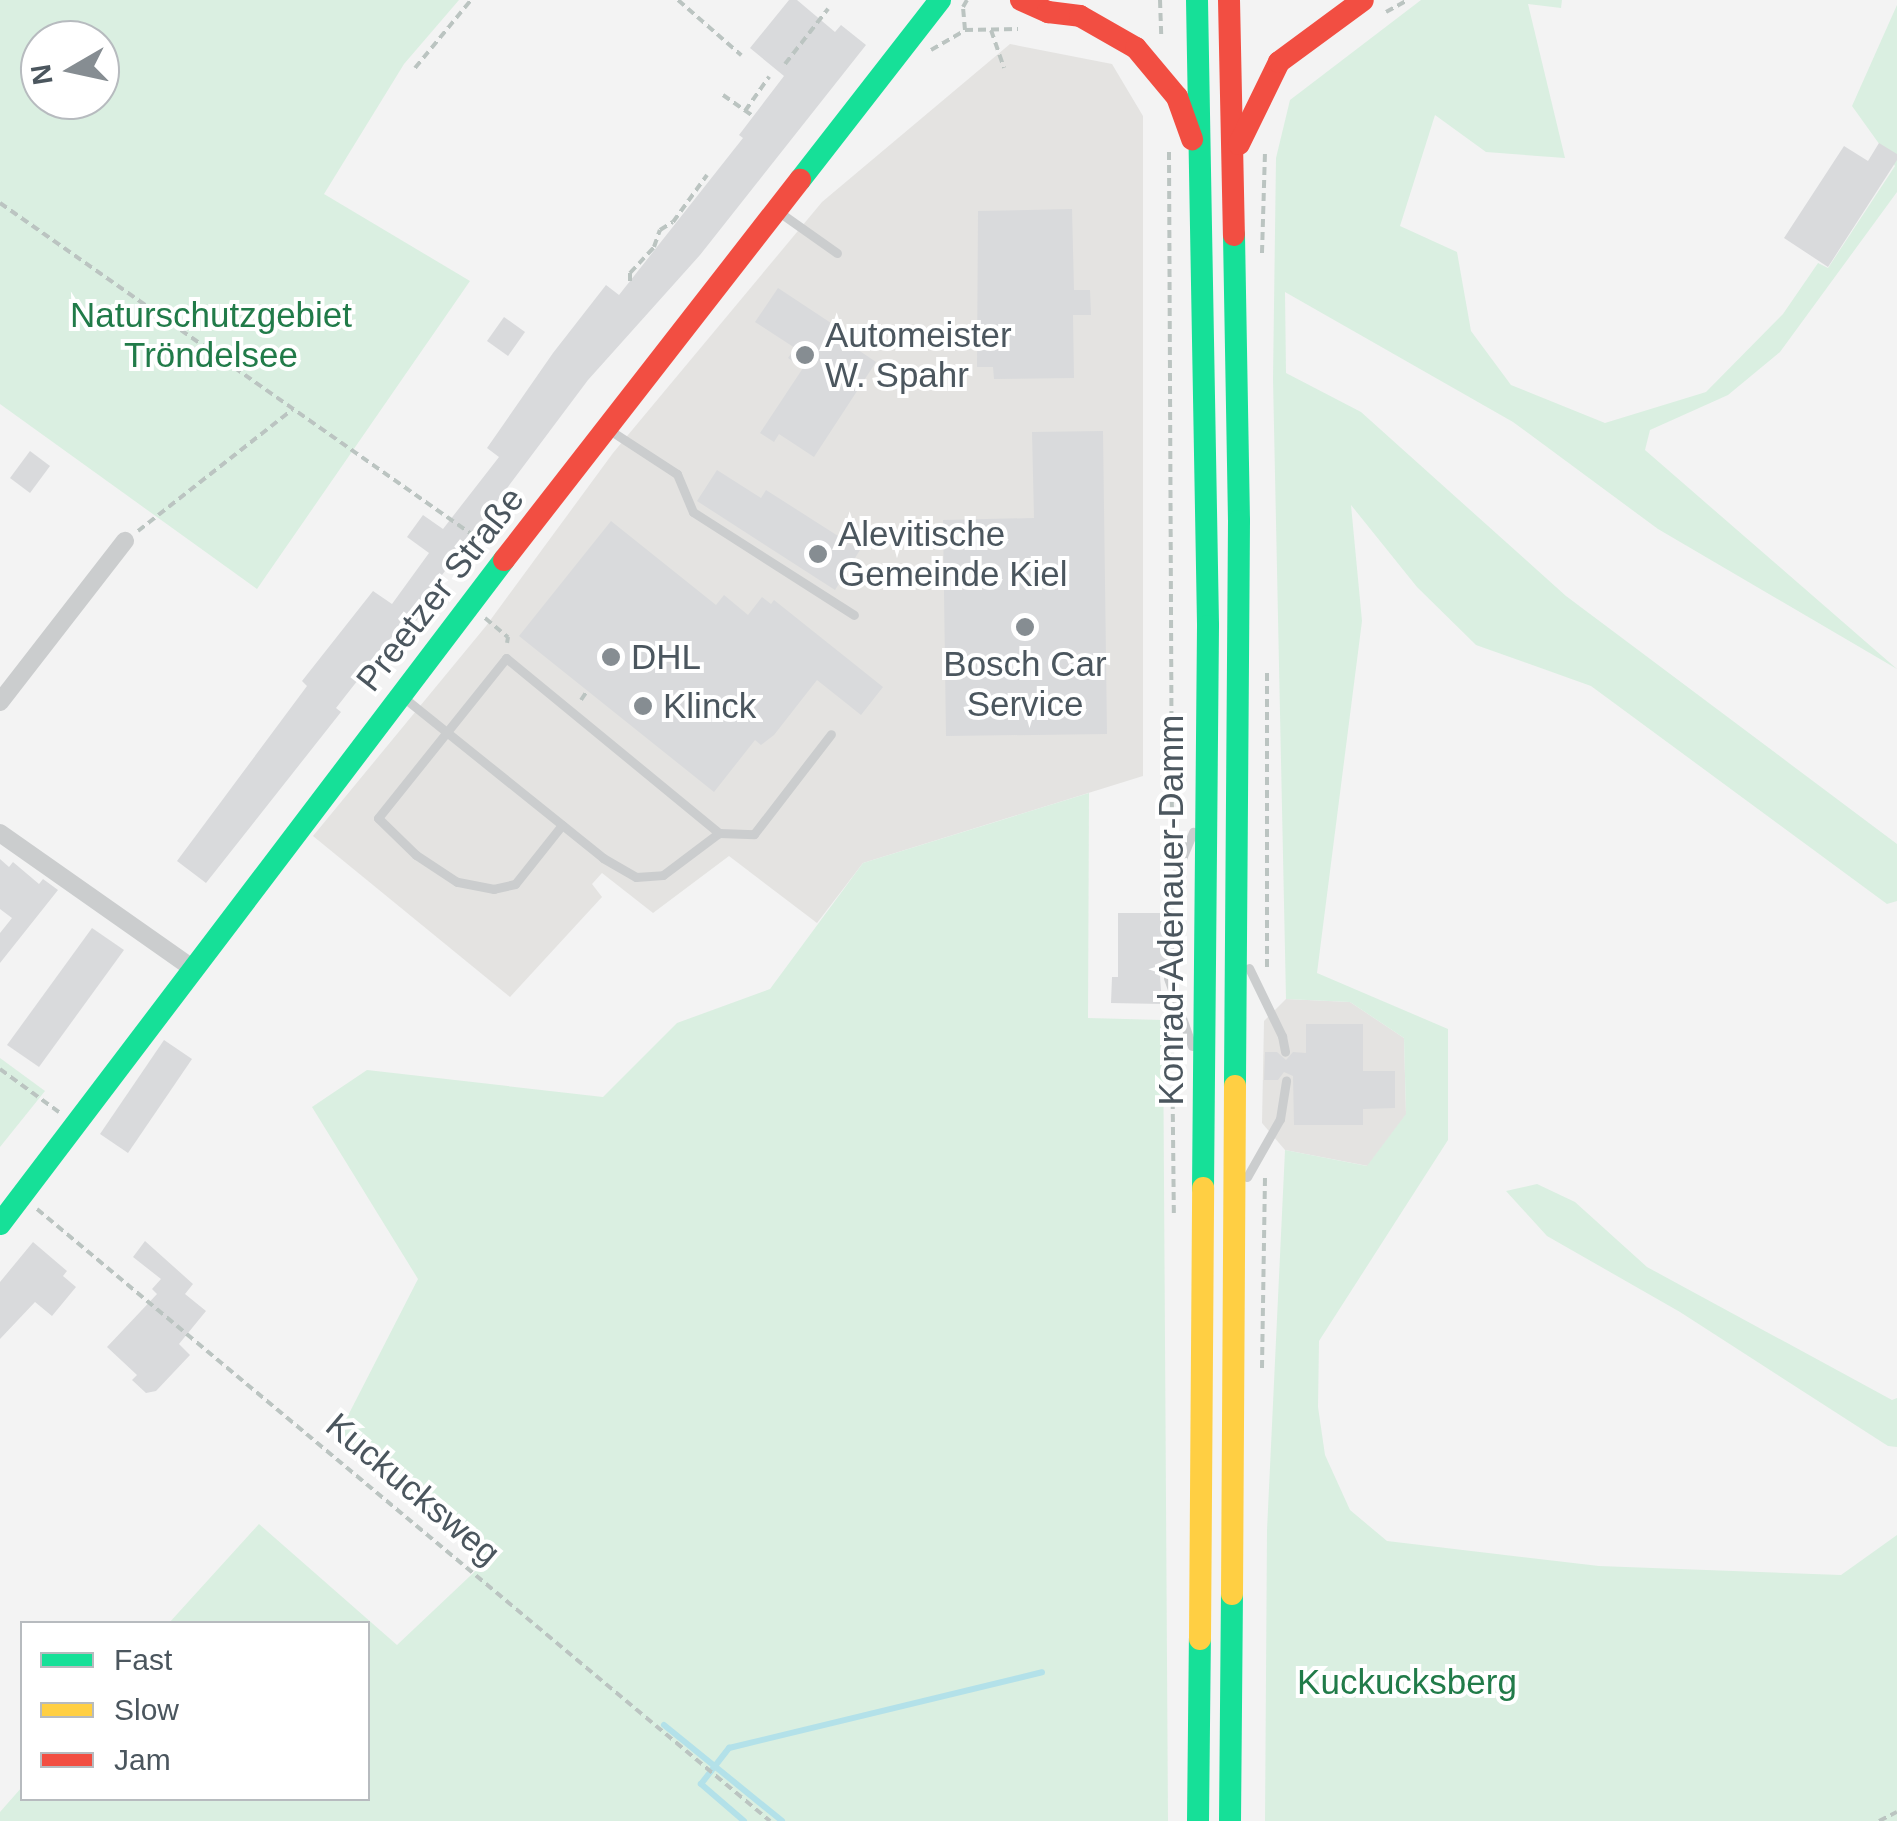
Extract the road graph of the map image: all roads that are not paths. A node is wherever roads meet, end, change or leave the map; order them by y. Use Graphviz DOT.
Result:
graph roads {
  1 [pos="940,0"];
  2 [pos="1021,0"];
  3 [pos="1197,0"];
  4 [pos="1229,0"];
  5 [pos="1362,0"];
  6 [pos="1103,2"];
  7 [pos="1080,16"];
  8 [pos="1234,158"];
  9 [pos="1202,168"];
  10 [pos="779,212"];
  11 [pos="837,253"];
  12 [pos="609,430"];
  13 [pos="125,541"];
  14 [pos="854,615"];
  15 [pos="401,696"];
  16 [pos="0,702"];
  17 [pos="446,732"];
  18 [pos="831,734"];
  19 [pos="1208,809"];
  20 [pos="562,826"];
  21 [pos="0,832"];
  22 [pos="719,833"];
  23 [pos="1169,913"];
  24 [pos="1237,931"];
  25 [pos="192,968"];
  26 [pos="1168,978"];
  27 [pos="1285,1052"];
  28 [pos="1286,1080"];
  29 [pos="1205,1094"];
  30 [pos="1234,1213"];
  31 [pos="0,1224"];
  32 [pos="1198,1821"];
  33 [pos="1230,1821"];
  1 -- 10 [label="main road, Preetzer Straße"];
  2 -- 7 [label="main road"];
  3 -- 9 [label="main road, Konrad-Adenauer-Damm"];
  4 -- 8 [label="main road, Konrad-Adenauer-Damm"];
  5 -- 8 [label="main road"];
  6 -- 7 [label="main road"];
  7 -- 9 [label="main road"];
  8 -- 24 [label="main road, Konrad-Adenauer-Damm"];
  9 -- 19 [label="main road, Konrad-Adenauer-Damm"];
  10 -- 11 [label="lane"];
  10 -- 12 [label="main road, Preetzer Straße"];
  12 -- 14 [label="lane"];
  12 -- 15 [label="main road, Preetzer Straße"];
  13 -- 16 [label="street"];
  15 -- 17 [label="lane"];
  15 -- 25 [label="main road, Preetzer Straße"];
  17 -- 20 [label="lane"];
  17 -- 20 [label="lane"];
  17 -- 22 [label="lane"];
  18 -- 22 [label="lane"];
  19 -- 23 [label="lane"];
  19 -- 29 [label="main road, Konrad-Adenauer-Damm"];
  20 -- 22 [label="lane"];
  21 -- 25 [label="street"];
  24 -- 27 [label="lane"];
  24 -- 30 [label="main road, Konrad-Adenauer-Damm"];
  25 -- 31 [label="main road, Preetzer Straße"];
  26 -- 29 [label="lane"];
  28 -- 30 [label="lane"];
  29 -- 32 [label="main road, Konrad-Adenauer-Damm"];
  30 -- 33 [label="main road, Konrad-Adenauer-Damm"];
}
